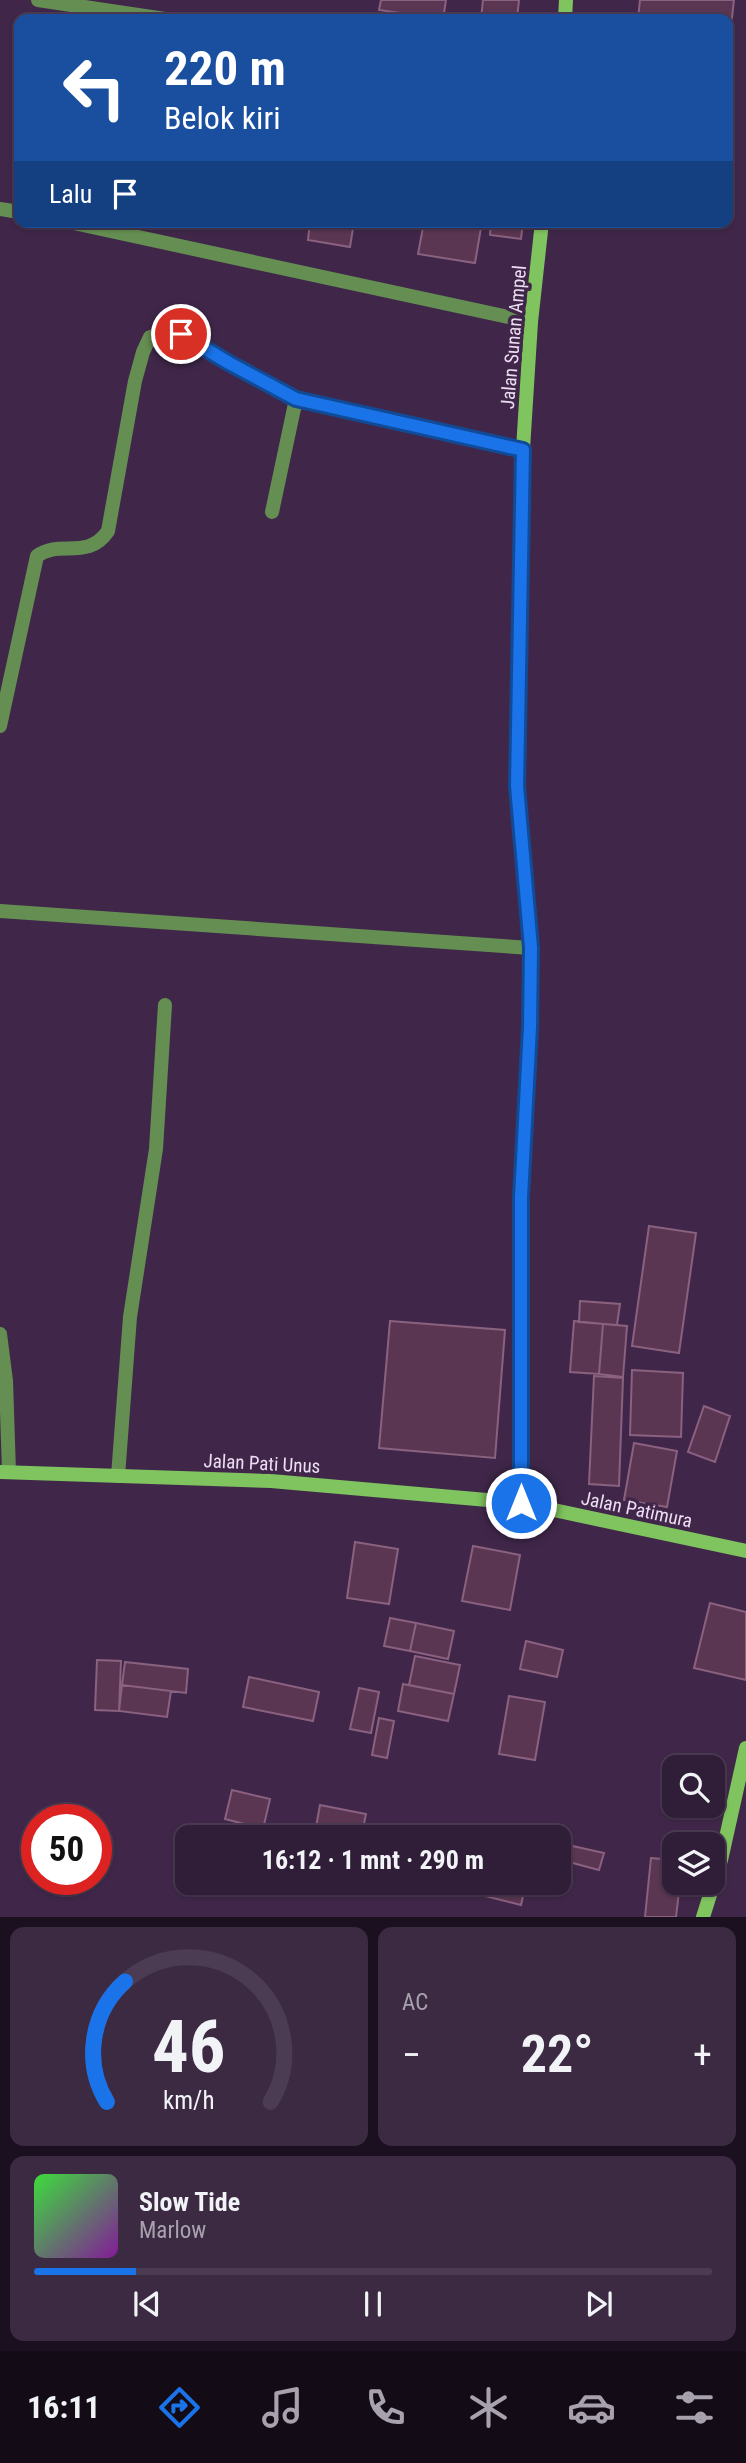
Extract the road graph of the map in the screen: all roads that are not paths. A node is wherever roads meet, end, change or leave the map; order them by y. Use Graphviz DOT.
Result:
graph roads {
  1 [pos="38,0"];
  2 [pos="131,14"];
  3 [pos="97,228"];
  4 [pos="541,228"];
  5 [pos="531,322"];
  6 [pos="296,399"];
  7 [pos="523,450"];
  8 [pos="272,512"];
  9 [pos="0,726"];
  10 [pos="0,911"];
  11 [pos="531,948"];
  12 [pos="165,1005"];
  13 [pos="0,1334"];
  14 [pos="5,1472"];
  15 [pos="118,1476"];
  16 [pos="521,1503"];
  17 [pos="746,1551"];
  18 [pos="746,1748"];
  19 [pos="703,1917"];
  1 -- 2 [label="street"];
  3 -- 5 [label="street"];
  4 -- 5 [label="main road, Jalan Sunan Ampel"];
  5 -- 7 [label="main road, Jalan Sunan Ampel"];
  6 -- 7 [label="street"];
  6 -- 8 [label="street"];
  6 -- 9 [label="street"];
  7 -- 11 [label="main road, Jalan Sunan Ampel"];
  10 -- 11 [label="street"];
  11 -- 16 [label="main road, Jalan Sunan Ampel"];
  12 -- 15 [label="street"];
  13 -- 14 [label="street"];
  14 -- 15 [label="main road, Jalan Pati Unus"];
  15 -- 16 [label="main road, Jalan Pati Unus"];
  16 -- 17 [label="main road, Jalan Patimura"];
  18 -- 19 [label="main road"];
}
